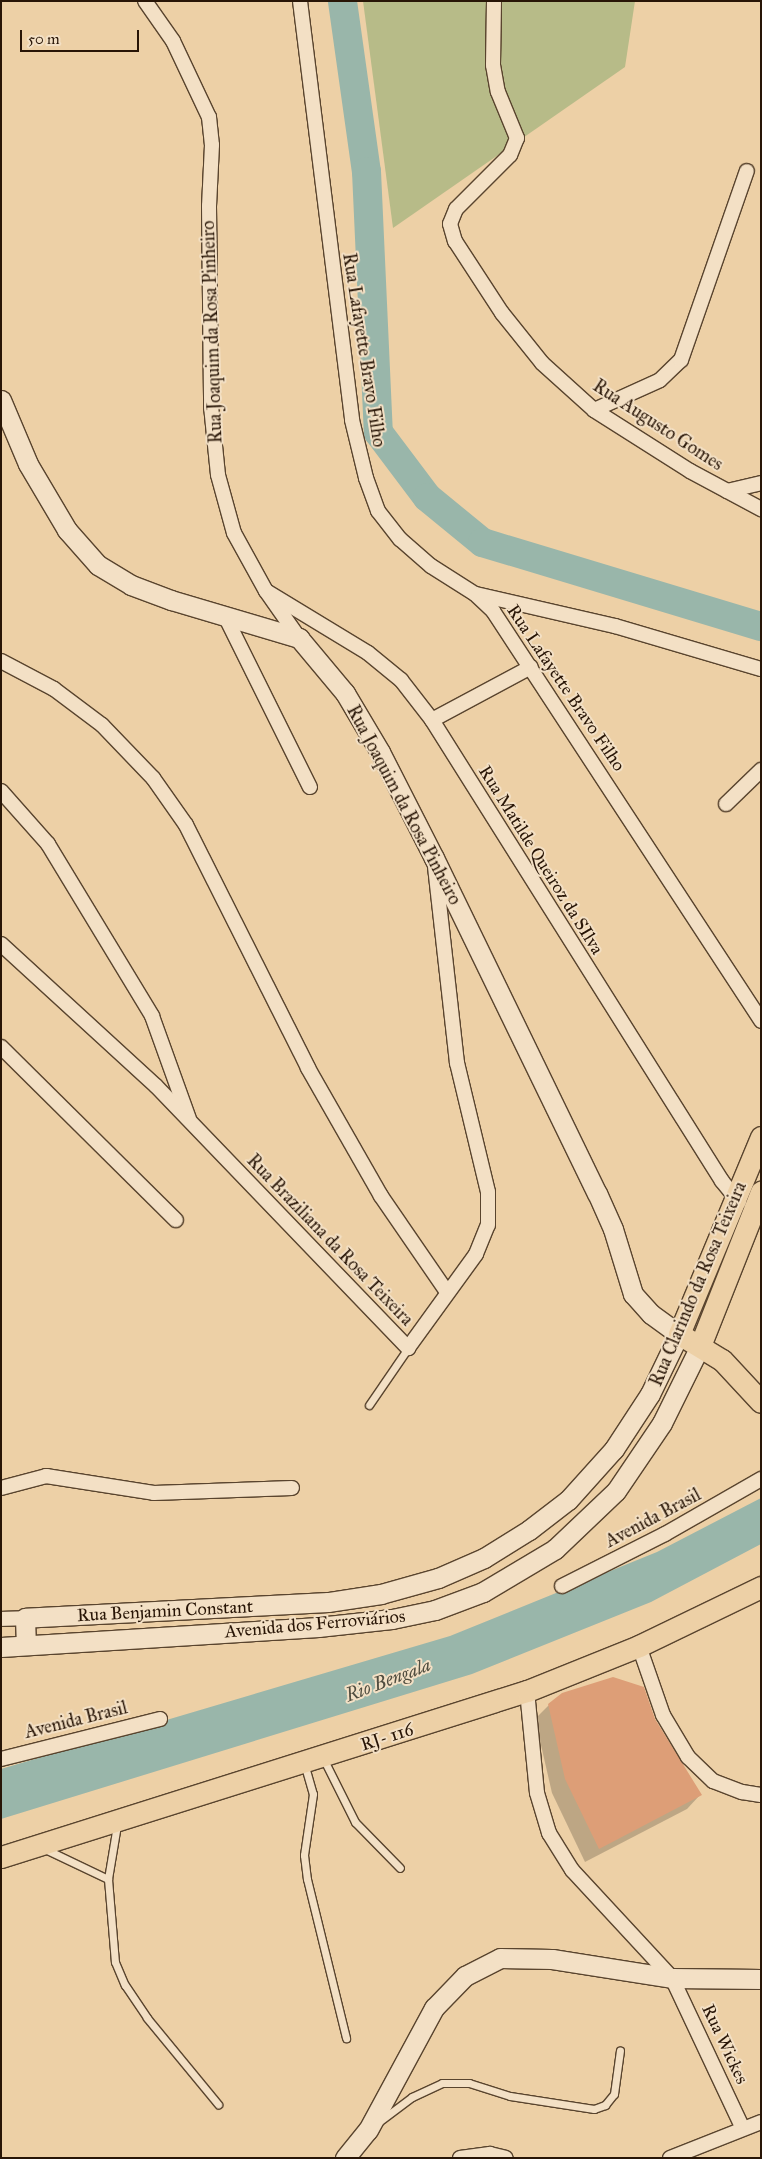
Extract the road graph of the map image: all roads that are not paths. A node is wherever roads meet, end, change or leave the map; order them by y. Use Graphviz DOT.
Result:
graph roads {
  1 [pos="145,1"];
  2 [pos="300,1"];
  3 [pos="494,1"];
  4 [pos="747,171"];
  5 [pos="1,400"];
  6 [pos="594,410"];
  7 [pos="761,483"];
  8 [pos="727,491"];
  9 [pos="761,509"];
  10 [pos="266,591"];
  11 [pos="475,594"];
  12 [pos="225,616"];
  13 [pos="299,638"];
  14 [pos="1,661"];
  15 [pos="530,667"];
  16 [pos="761,669"];
  17 [pos="432,720"];
  18 [pos="761,770"];
  19 [pos="310,787"];
  20 [pos="1,791"];
  21 [pos="726,804"];
  22 [pos="434,858"];
  23 [pos="1,944"];
  24 [pos="761,1020"];
  25 [pos="1,1047"];
  26 [pos="190,1122"];
  27 [pos="761,1137"];
  28 [pos="761,1192"];
  29 [pos="735,1198"];
  30 [pos="752,1213"];
  31 [pos="176,1220"];
  32 [pos="447,1292"];
  33 [pos="679,1334"];
  34 [pos="700,1346"];
  35 [pos="408,1348"];
  36 [pos="758,1393"];
  37 [pos="369,1405"];
  38 [pos="761,1479"];
  39 [pos="1,1488"];
  40 [pos="292,1488"];
  41 [pos="562,1586"];
  42 [pos="761,1587"];
  43 [pos="328,1602"];
  44 [pos="26,1618"];
  45 [pos="1,1619"];
  46 [pos="26,1643"];
  47 [pos="639,1646"];
  48 [pos="1,1647"];
  49 [pos="527,1691"];
  50 [pos="160,1719"];
  51 [pos="1,1759"];
  52 [pos="313,1760"];
  53 [pos="761,1795"];
  54 [pos="117,1821"];
  55 [pos="38,1846"];
  56 [pos="1,1857"];
  57 [pos="400,1868"];
  58 [pos="108,1879"];
  59 [pos="672,1978"];
  60 [pos="761,1979"];
  61 [pos="346,2038"];
  62 [pos="620,2050"];
  63 [pos="218,2104"];
  64 [pos="761,2122"];
  65 [pos="742,2127"];
  66 [pos="368,2130"];
  67 [pos="345,2158"];
  68 [pos="460,2158"];
  69 [pos="506,2158"];
  70 [pos="670,2158"];
  1 -- 10 [label="street, Rua Joaquim da Rosa Pinheiro"];
  2 -- 11 [label="street, Rua Lafayette Bravo Filho"];
  3 -- 6 [label="street, Rua Augusto Gomes"];
  4 -- 6 [label="street"];
  5 -- 12 [label="street"];
  6 -- 8 [label="street, Rua Augusto Gomes"];
  7 -- 8 [label="street"];
  8 -- 9 [label="street, Rua Augusto Gomes"];
  10 -- 13 [label="street, Rua Joaquim da Rosa Pinheiro"];
  10 -- 17 [label="street, Rua Matilde Queiroz da SIlva"];
  11 -- 15 [label="street, Rua Lafayette Bravo Filho"];
  11 -- 16 [label="street"];
  12 -- 13 [label="street"];
  12 -- 19 [label="street"];
  13 -- 22 [label="street, Rua Joaquim da Rosa Pinheiro"];
  14 -- 32 [label="street"];
  15 -- 17 [label="street"];
  15 -- 24 [label="street, Rua Lafayette Bravo Filho"];
  17 -- 29 [label="street, Rua Matilde Queiroz da SIlva"];
  18 -- 21 [label="street"];
  20 -- 26 [label="street"];
  22 -- 32 [label="street, Rua Braziliana da Rosa Teixeira"];
  22 -- 33 [label="street, Rua Joaquim da Rosa Pinheiro"];
  23 -- 26 [label="street, Rua Braziliana da Rosa Teixeira"];
  25 -- 31 [label="street"];
  26 -- 35 [label="street, Rua Braziliana da Rosa Teixeira"];
  27 -- 29 [label="main road, Rua Clarindo da Rosa Teixeira"];
  28 -- 30 [label="main road, Avenida dos Ferroviários"];
  29 -- 30 [label="street, Rua Matilde Queiroz da SIlva"];
  29 -- 33 [label="main road, Rua Clarindo da Rosa Teixeira"];
  30 -- 34 [label="main road, Avenida dos Ferroviários"];
  32 -- 35 [label="street, Rua Braziliana da Rosa Teixeira"];
  33 -- 34 [label="main road"];
  33 -- 43 [label="street, Rua Clarindo da Rosa Teixeira"];
  34 -- 36 [label="main road"];
  34 -- 46 [label="street, Avenida dos Ferroviários"];
  35 -- 37 [label="lane"];
  38 -- 41 [label="street, Avenida Brasil"];
  39 -- 40 [label="street"];
  42 -- 47 [label="main road, RJ- 116"];
  43 -- 44 [label="street, Rua Benjamin Constant"];
  44 -- 45 [label="street, Rua Benjamin Constant"];
  44 -- 46 [label="street"];
  46 -- 48 [label="street, Avenida dos Ferroviários"];
  47 -- 49 [label="main road, RJ- 116"];
  47 -- 53 [label="street"];
  49 -- 52 [label="main road, RJ- 116"];
  49 -- 59 [label="street, Rua Wickes"];
  50 -- 51 [label="street, Avenida Brasil"];
  52 -- 54 [label="main road, RJ- 116"];
  52 -- 57 [label="lane"];
  52 -- 61 [label="lane"];
  54 -- 55 [label="main road, RJ- 116"];
  54 -- 58 [label="lane"];
  55 -- 56 [label="main road, RJ- 116"];
  55 -- 58 [label="lane"];
  58 -- 63 [label="lane"];
  59 -- 60 [label="street"];
  59 -- 65 [label="street, Rua Wickes"];
  59 -- 66 [label="street"];
  62 -- 66 [label="lane"];
  64 -- 65 [label="street"];
  65 -- 70 [label="street"];
  66 -- 67 [label="street"];
  68 -- 69 [label="street"];
}
